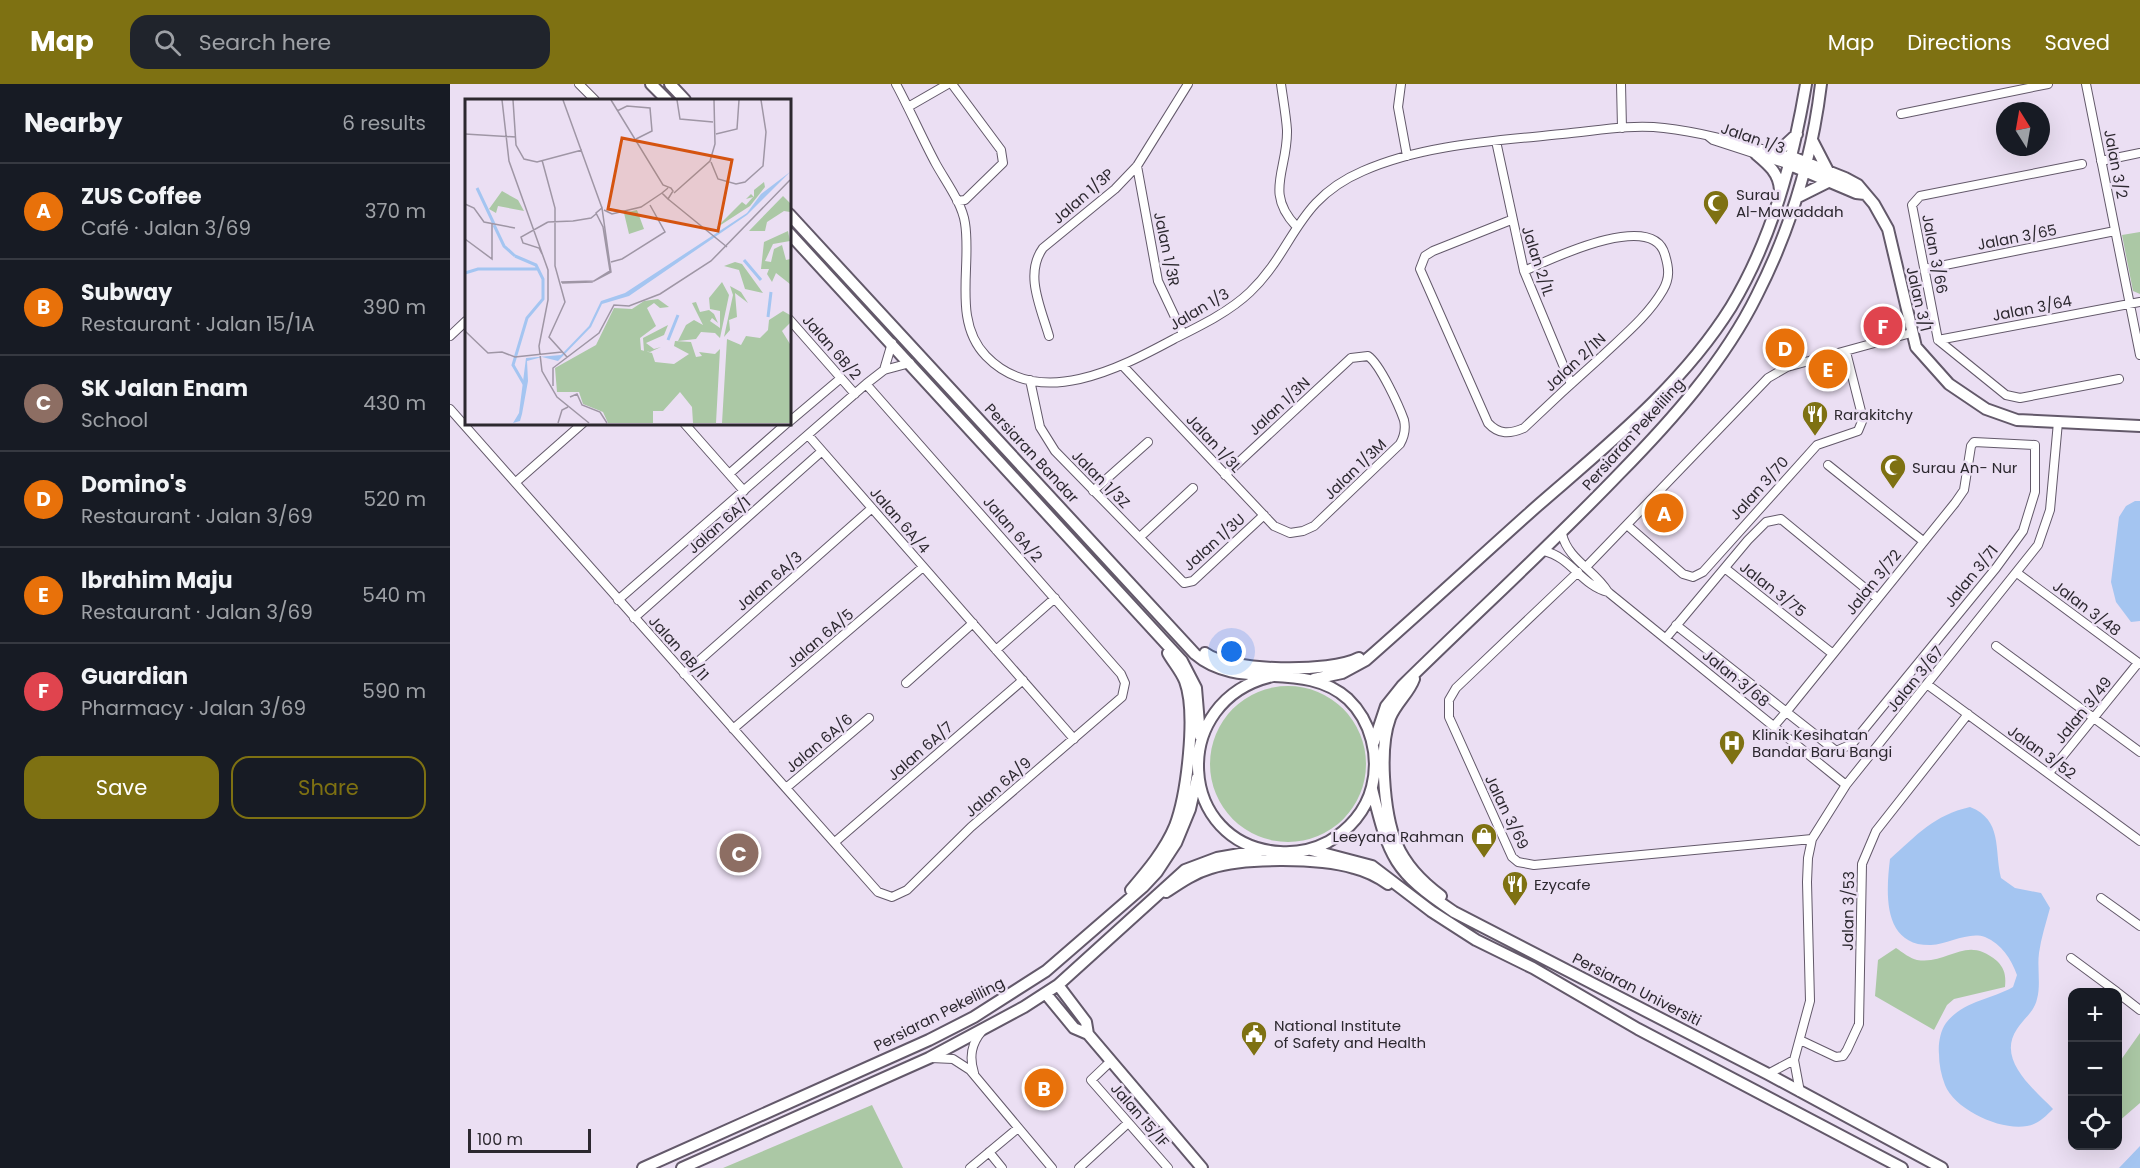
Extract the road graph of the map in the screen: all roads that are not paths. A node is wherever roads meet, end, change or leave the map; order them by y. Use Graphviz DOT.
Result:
graph roads {
  1 [pos="579,84"];
  2 [pos="651,84"];
  3 [pos="670,84"];
  4 [pos="896,84"];
  5 [pos="950,84"];
  6 [pos="1188,84"];
  7 [pos="1281,84"];
  8 [pos="1401,84"];
  9 [pos="1621,84"];
  10 [pos="1806,84"];
  11 [pos="1821,84"];
  12 [pos="2048,84"];
  13 [pos="2086,84"];
  14 [pos="681,93"];
  15 [pos="593,99"];
  16 [pos="666,99"];
  17 [pos="908,107"];
  18 [pos="1901,114"];
  19 [pos="1622,128"];
  20 [pos="1798,132"];
  21 [pos="1708,136"];
  22 [pos="1812,140"];
  23 [pos="1496,141"];
  24 [pos="1770,151"];
  25 [pos="2140,153"];
  26 [pos="1756,154"];
  27 [pos="1407,156"];
  28 [pos="1791,161"];
  29 [pos="2101,161"];
  30 [pos="2082,164"];
  31 [pos="1137,166"];
  32 [pos="1807,167"];
  33 [pos="1829,176"];
  34 [pos="1781,194"];
  35 [pos="1798,197"];
  36 [pos="957,201"];
  37 [pos="790,215"];
  38 [pos="1511,220"];
  39 [pos="1296,226"];
  40 [pos="2115,231"];
  41 [pos="790,234"];
  42 [pos="1925,270"];
  43 [pos="1524,271"];
  44 [pos="2140,302"];
  45 [pos="2130,304"];
  46 [pos="465,322"];
  47 [pos="790,323"];
  48 [pos="1911,333"];
  49 [pos="1184,334"];
  50 [pos="450,336"];
  51 [pos="1049,336"];
  52 [pos="1938,340"];
  53 [pos="892,344"];
  54 [pos="1846,352"];
  55 [pos="2140,355"];
  56 [pos="1351,358"];
  57 [pos="910,363"];
  58 [pos="1123,366"];
  59 [pos="884,370"];
  60 [pos="841,378"];
  61 [pos="2119,379"];
  62 [pos="1030,381"];
  63 [pos="866,384"];
  64 [pos="1571,384"];
  65 [pos="855,394"];
  66 [pos="450,410"];
  67 [pos="790,420"];
  68 [pos="2058,422"];
  69 [pos="465,423"];
  70 [pos="583,424"];
  71 [pos="685,424"];
  72 [pos="786,424"];
  73 [pos="467,425"];
  74 [pos="2140,426"];
  75 [pos="808,435"];
  76 [pos="1148,442"];
  77 [pos="1971,446"];
  78 [pos="822,452"];
  79 [pos="1828,465"];
  80 [pos="729,474"];
  81 [pos="1225,475"];
  82 [pos="516,482"];
  83 [pos="1193,488"];
  84 [pos="744,490"];
  85 [pos="1093,490"];
  86 [pos="872,508"];
  87 [pos="1264,515"];
  88 [pos="1627,525"];
  89 [pos="1290,533"];
  90 [pos="1562,534"];
  91 [pos="1140,537"];
  92 [pos="1923,540"];
  93 [pos="1544,551"];
  94 [pos="924,567"];
  95 [pos="1586,567"];
  96 [pos="1726,569"];
  97 [pos="1578,572"];
  98 [pos="2017,573"];
  99 [pos="1181,581"];
  100 [pos="1608,592"];
  101 [pos="1055,598"];
  102 [pos="1877,598"];
  103 [pos="618,600"];
  104 [pos="1163,617"];
  105 [pos="634,618"];
  106 [pos="973,623"];
  107 [pos="1676,625"];
  108 [pos="1155,632"];
  109 [pos="1666,638"];
  110 [pos="1384,644"];
  111 [pos="1996,646"];
  112 [pos="996,650"];
  113 [pos="1833,654"];
  114 [pos="2139,663"];
  115 [pos="1418,670"];
  116 [pos="684,674"];
  117 [pos="1274,676"];
  118 [pos="1023,680"];
  119 [pos="1314,680"];
  120 [pos="906,683"];
  121 [pos="1928,685"];
  122 [pos="1122,697"];
  123 [pos="1787,711"];
  124 [pos="1968,714"];
  125 [pos="869,718"];
  126 [pos="2094,718"];
  127 [pos="1774,726"];
  128 [pos="733,729"];
  129 [pos="1074,739"];
  130 [pos="1201,739"];
  131 [pos="1373,745"];
  132 [pos="2140,752"];
  133 [pos="2049,773"];
  134 [pos="1198,775"];
  135 [pos="1846,785"];
  136 [pos="786,788"];
  137 [pos="1372,789"];
  138 [pos="1812,839"];
  139 [pos="2140,841"];
  140 [pos="835,842"];
  141 [pos="1310,849"];
  142 [pos="1263,850"];
  143 [pos="892,897"];
  144 [pos="2101,898"];
  145 [pos="1148,904"];
  146 [pos="1110,916"];
  147 [pos="2140,927"];
  148 [pos="1488,930"];
  149 [pos="1476,940"];
  150 [pos="2071,958"];
  151 [pos="1058,985"];
  152 [pos="2110,988"];
  153 [pos="1046,994"];
  154 [pos="2122,997"];
  155 [pos="2140,1010"];
  156 [pos="985,1028"];
  157 [pos="1088,1034"];
  158 [pos="1800,1040"];
  159 [pos="929,1058"];
  160 [pos="1794,1060"];
  161 [pos="1111,1061"];
  162 [pos="1768,1074"];
  163 [pos="975,1076"];
  164 [pos="1800,1092"];
  165 [pos="1128,1123"];
  166 [pos="1018,1128"];
  167 [pos="989,1152"];
  168 [pos="643,1168"];
  169 [pos="682,1168"];
  170 [pos="970,1168"];
  171 [pos="1002,1168"];
  172 [pos="1052,1168"];
  173 [pos="1079,1168"];
  174 [pos="1168,1168"];
  175 [pos="1202,1168"];
  176 [pos="1902,1168"];
  177 [pos="1942,1168"];
  1 -- 15 [label="street"];
  2 -- 16 [label="main road"];
  3 -- 14 [label="main road"];
  4 -- 17 [label="street, Jalan 1/3"];
  5 -- 17 [label="street"];
  5 -- 36 [label="street"];
  6 -- 31 [label="street, Jalan 1/3P"];
  7 -- 39 [label="street"];
  8 -- 27 [label="street"];
  9 -- 19 [label="street"];
  10 -- 20 [label="main road, Persiaran Pekeliling"];
  11 -- 22 [label="main road, Persiaran Pekeliling"];
  12 -- 18 [label="street"];
  13 -- 29 [label="street, Jalan 3/2"];
  17 -- 36 [label="street, Jalan 1/3"];
  19 -- 21 [label="street, Jalan 1/3"];
  19 -- 23 [label="street, Jalan 1/3"];
  20 -- 24 [label="main road"];
  20 -- 28 [label="main road, Persiaran Pekeliling"];
  21 -- 24 [label="street, Jalan 1/3"];
  21 -- 26 [label="street, Jalan 1/3"];
  22 -- 32 [label="main road, Persiaran Pekeliling"];
  22 -- 33 [label="main road"];
  23 -- 27 [label="street, Jalan 1/3"];
  23 -- 38 [label="street, Jalan 2/1L"];
  24 -- 28 [label="street, Jalan 1/3"];
  25 -- 29 [label="street"];
  26 -- 28 [label="street, Jalan 1/3"];
  26 -- 34 [label="main road"];
  27 -- 39 [label="street, Jalan 1/3"];
  28 -- 32 [label="main road, Jalan 3/1"];
  28 -- 34 [label="main road, Persiaran Pekeliling"];
  29 -- 40 [label="street, Jalan 3/2"];
  30 -- 42 [label="street, Jalan 3/66"];
  31 -- 49 [label="street, Jalan 1/3R"];
  31 -- 51 [label="street, Jalan 1/3P"];
  32 -- 33 [label="main road, Jalan 3/1"];
  32 -- 35 [label="main road, Persiaran Pekeliling"];
  33 -- 35 [label="main road"];
  33 -- 48 [label="main road, Jalan 3/1"];
  34 -- 110 [label="main road, Persiaran Pekeliling"];
  35 -- 90 [label="main road, Persiaran Pekeliling"];
  36 -- 62 [label="street, Jalan 1/3"];
  37 -- 104 [label="main road, Persiaran Bandar"];
  38 -- 43 [label="street, Jalan 2/1L"];
  38 -- 64 [label="street, Jalan 2/1N"];
  39 -- 49 [label="street, Jalan 1/3"];
  40 -- 42 [label="street, Jalan 3/65"];
  40 -- 45 [label="street, Jalan 3/2"];
  41 -- 53 [label="main road, Persiaran Bandar"];
  42 -- 52 [label="street, Jalan 3/66"];
  43 -- 64 [label="street, Jalan 2/1L"];
  43 -- 64 [label="street, Jalan 2/1N"];
  44 -- 45 [label="street, Jalan 3/64"];
  45 -- 52 [label="street, Jalan 3/64"];
  45 -- 55 [label="street, Jalan 3/2"];
  46 -- 50 [label="street"];
  47 -- 60 [label="street, Jalan 6B/2"];
  48 -- 54 [label="street"];
  48 -- 68 [label="main road, Jalan 3/1"];
  49 -- 58 [label="street, Jalan 1/3"];
  52 -- 61 [label="street"];
  53 -- 57 [label="main road, Persiaran Bandar"];
  53 -- 59 [label="street"];
  54 -- 88 [label="street"];
  54 -- 88 [label="street, Jalan 3/70"];
  56 -- 81 [label="street, Jalan 1/3N"];
  56 -- 89 [label="street, Jalan 1/3M"];
  57 -- 59 [label="street"];
  57 -- 108 [label="main road, Persiaran Bandar"];
  58 -- 62 [label="street, Jalan 1/3"];
  58 -- 81 [label="street, Jalan 1/3L"];
  59 -- 63 [label="street"];
  60 -- 65 [label="street, Jalan 6B/2"];
  60 -- 67 [label="street"];
  62 -- 85 [label="street, Jalan 1/3Z"];
  63 -- 65 [label="street"];
  63 -- 101 [label="street, Jalan 6A/2"];
  65 -- 75 [label="street"];
  66 -- 69 [label="street, Jalan 6B/11"];
  68 -- 74 [label="main road, Jalan 3/1"];
  68 -- 98 [label="street, Jalan 3/67"];
  70 -- 82 [label="street"];
  71 -- 80 [label="street"];
  72 -- 80 [label="street"];
  73 -- 82 [label="street, Jalan 6B/11"];
  75 -- 78 [label="street, Jalan 6A/4"];
  75 -- 84 [label="street"];
  76 -- 85 [label="street"];
  77 -- 92 [label="street, Jalan 3/72"];
  77 -- 123 [label="street, Jalan 3/71"];
  78 -- 86 [label="street, Jalan 6A/4"];
  78 -- 105 [label="street, Jalan 6A/1"];
  79 -- 92 [label="street"];
  80 -- 84 [label="street"];
  81 -- 87 [label="street, Jalan 1/3L"];
  82 -- 103 [label="street, Jalan 6B/11"];
  83 -- 91 [label="street"];
  84 -- 103 [label="street"];
  85 -- 91 [label="street, Jalan 1/3Z"];
  86 -- 94 [label="street, Jalan 6A/4"];
  86 -- 116 [label="street, Jalan 6A/3"];
  87 -- 89 [label="street, Jalan 1/3L"];
  87 -- 99 [label="street, Jalan 1/3U"];
  88 -- 95 [label="street"];
  90 -- 93 [label="main road, Persiaran Pekeliling"];
  90 -- 95 [label="street, Jalan 3/68"];
  91 -- 99 [label="street, Jalan 1/3Z"];
  92 -- 102 [label="street, Jalan 3/72"];
  93 -- 97 [label="street, Jalan 3/68"];
  93 -- 115 [label="main road, Persiaran Pekeliling"];
  94 -- 106 [label="street, Jalan 6A/4"];
  94 -- 128 [label="street, Jalan 6A/5"];
  95 -- 100 [label="street, Jalan 3/68"];
  96 -- 102 [label="street, Jalan 3/75"];
  96 -- 107 [label="street"];
  96 -- 113 [label="street, Jalan 3/75"];
  97 -- 100 [label="street, Jalan 3/68"];
  97 -- 138 [label="street, Jalan 3/69"];
  98 -- 114 [label="street, Jalan 3/48"];
  98 -- 121 [label="street, Jalan 3/67"];
  100 -- 109 [label="street, Jalan 3/68"];
  101 -- 112 [label="street"];
  101 -- 122 [label="street, Jalan 6A/2"];
  102 -- 113 [label="street, Jalan 3/72"];
  103 -- 105 [label="street, Jalan 6B/11"];
  104 -- 110 [label="main road"];
  104 -- 117 [label="main road, Persiaran Bandar"];
  105 -- 116 [label="street, Jalan 6B/11"];
  106 -- 112 [label="street, Jalan 6A/4"];
  106 -- 120 [label="street"];
  107 -- 109 [label="street"];
  107 -- 123 [label="street"];
  108 -- 130 [label="main road, Persiaran Bandar"];
  108 -- 146 [label="main road"];
  109 -- 127 [label="street, Jalan 3/68"];
  110 -- 119 [label="main road, Persiaran Pekeliling"];
  111 -- 126 [label="street"];
  112 -- 118 [label="street, Jalan 6A/4"];
  113 -- 123 [label="street, Jalan 3/72"];
  114 -- 126 [label="street, Jalan 3/49"];
  115 -- 131 [label="main road, Persiaran Pekeliling"];
  115 -- 148 [label="main road"];
  116 -- 128 [label="street, Jalan 6B/11"];
  117 -- 119 [label="main road"];
  117 -- 130 [label="main road"];
  118 -- 129 [label="street, Jalan 6A/4"];
  118 -- 140 [label="street, Jalan 6A/7"];
  119 -- 131 [label="main road"];
  121 -- 124 [label="street, Jalan 3/52"];
  121 -- 135 [label="street, Jalan 3/67"];
  122 -- 129 [label="street, Jalan 6A/9"];
  123 -- 127 [label="street, Jalan 3/72"];
  124 -- 133 [label="street, Jalan 3/52"];
  124 -- 158 [label="street, Jalan 3/53"];
  125 -- 136 [label="street, Jalan 6A/6"];
  126 -- 132 [label="street"];
  126 -- 133 [label="street, Jalan 3/49"];
  127 -- 135 [label="street, Jalan 3/68"];
  128 -- 136 [label="street, Jalan 6B/11"];
  129 -- 143 [label="street, Jalan 6A/9"];
  130 -- 134 [label="main road"];
  131 -- 137 [label="main road"];
  133 -- 139 [label="street, Jalan 3/52"];
  134 -- 142 [label="main road"];
  134 -- 146 [label="main road, Persiaran Pekeliling"];
  135 -- 138 [label="street, Jalan 3/67"];
  136 -- 140 [label="street, Jalan 6B/11"];
  137 -- 141 [label="main road"];
  137 -- 148 [label="main road, Persiaran Universiti"];
  138 -- 158 [label="street, Jalan 3/67"];
  140 -- 143 [label="street, Jalan 6B/11"];
  141 -- 142 [label="main road"];
  141 -- 149 [label="main road, Persiaran Universiti"];
  142 -- 145 [label="main road"];
  144 -- 147 [label="street"];
  145 -- 149 [label="main road"];
  145 -- 151 [label="main road"];
  146 -- 168 [label="main road, Persiaran Pekeliling"];
  148 -- 162 [label="main road, Persiaran Universiti"];
  149 -- 176 [label="main road, Persiaran Universiti"];
  150 -- 152 [label="street"];
  151 -- 153 [label="main road"];
  151 -- 157 [label="main road"];
  153 -- 156 [label="main road"];
  153 -- 157 [label="main road"];
  154 -- 155 [label="street"];
  156 -- 159 [label="main road"];
  156 -- 163 [label="street"];
  157 -- 161 [label="main road"];
  158 -- 160 [label="street, Jalan 3/67"];
  159 -- 163 [label="street"];
  159 -- 169 [label="main road"];
  160 -- 162 [label="street"];
  160 -- 164 [label="street"];
  161 -- 165 [label="street, Jalan 15/1F"];
  161 -- 175 [label="main road"];
  162 -- 164 [label="main road, Persiaran Universiti"];
  163 -- 166 [label="street"];
  164 -- 177 [label="main road, Persiaran Universiti"];
  165 -- 173 [label="street"];
  165 -- 174 [label="street, Jalan 15/1F"];
  166 -- 167 [label="street"];
  166 -- 172 [label="street"];
  167 -- 170 [label="street"];
  167 -- 171 [label="street"];
}
